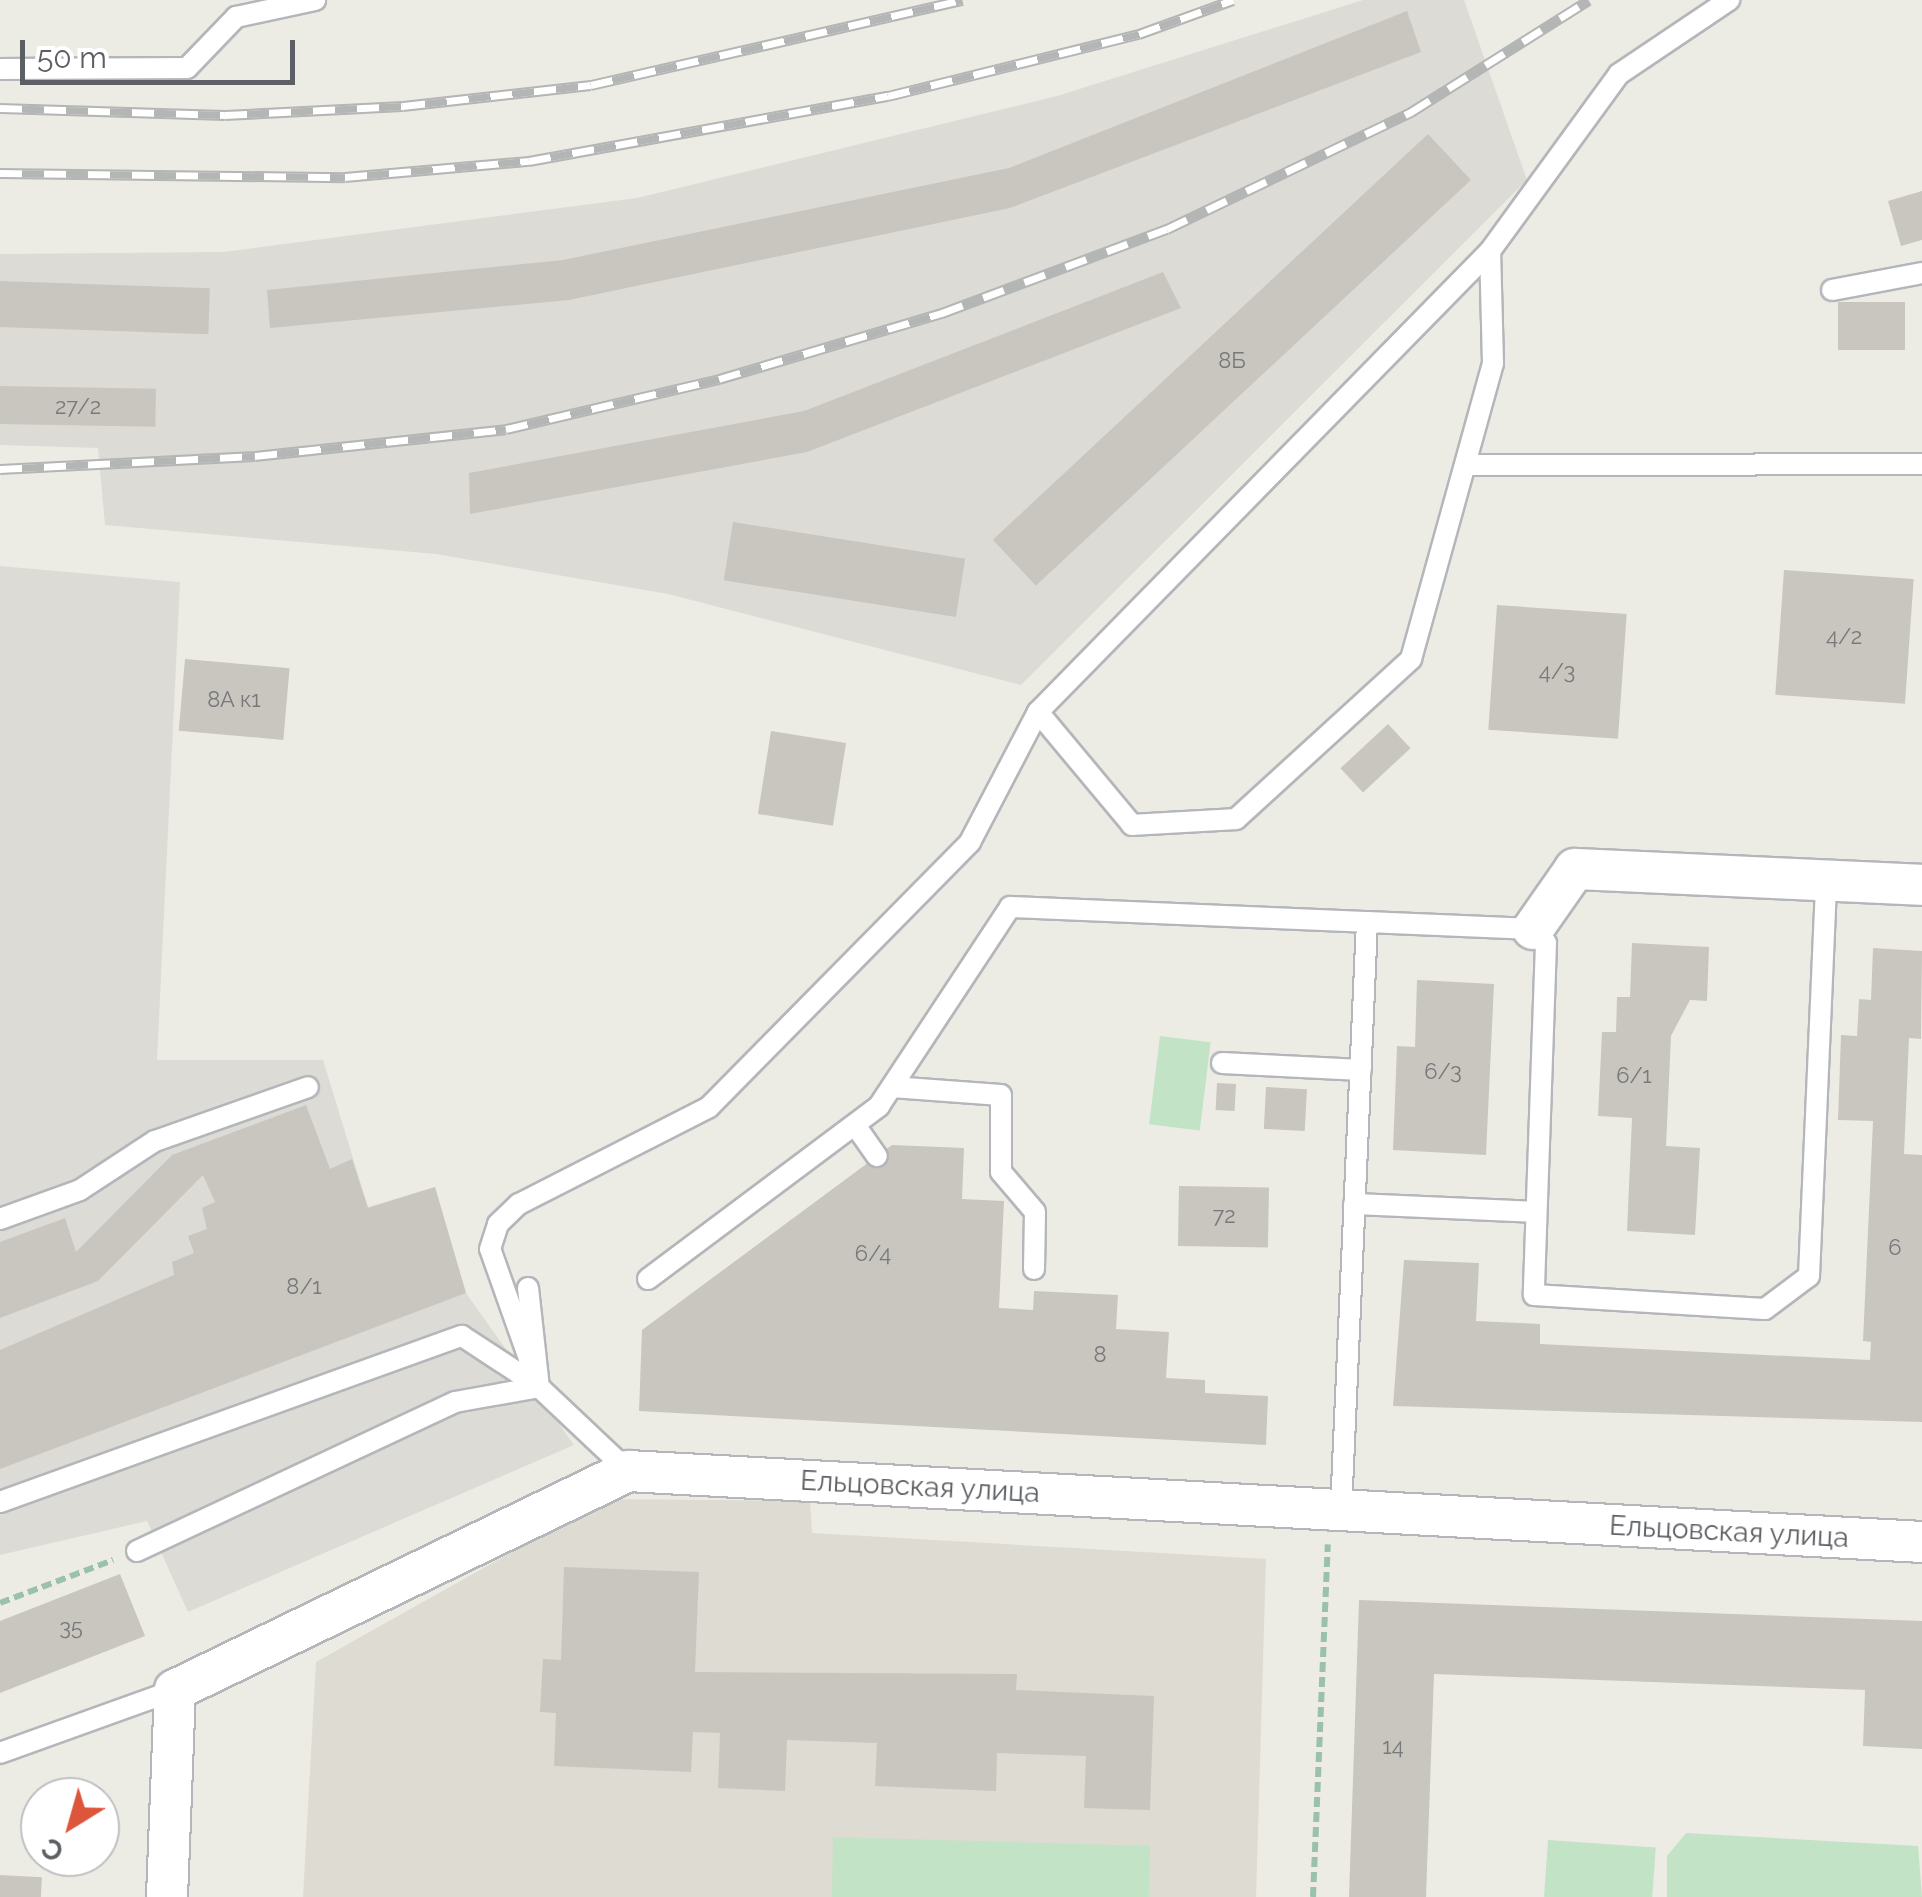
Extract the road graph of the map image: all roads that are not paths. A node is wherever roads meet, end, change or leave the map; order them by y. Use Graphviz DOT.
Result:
graph roads {
  1 [pos="315,0"];
  2 [pos="1730,0"];
  3 [pos="0,69"];
  4 [pos="1490,251"];
  5 [pos="1922,272"];
  6 [pos="1832,290"];
  7 [pos="1922,464"];
  8 [pos="1470,465"];
  9 [pos="1038,712"];
  10 [pos="1826,880"];
  11 [pos="1922,884"];
  12 [pos="1367,922"];
  13 [pos="1533,929"];
  14 [pos="1222,1063"];
  15 [pos="1360,1070"];
  16 [pos="308,1087"];
  17 [pos="892,1088"];
  18 [pos="854,1125"];
  19 [pos="877,1156"];
  20 [pos="1354,1204"];
  21 [pos="1534,1212"];
  22 [pos="0,1219"];
  23 [pos="1034,1269"];
  24 [pos="648,1279"];
  25 [pos="528,1288"];
  26 [pos="539,1386"];
  27 [pos="628,1471"];
  28 [pos="0,1502"];
  29 [pos="1335,1510"];
  30 [pos="1922,1542"];
  31 [pos="138,1551"];
  32 [pos="175,1690"];
  33 [pos="0,1753"];
  34 [pos="167,1897"];
  1 -- 3 [label="lane"];
  2 -- 4 [label="lane"];
  4 -- 8 [label="lane"];
  4 -- 9 [label="lane"];
  5 -- 6 [label="lane"];
  7 -- 8 [label="lane"];
  8 -- 9 [label="lane"];
  9 -- 26 [label="lane"];
  10 -- 11 [label="street"];
  10 -- 13 [label="street"];
  10 -- 21 [label="lane"];
  12 -- 13 [label="lane"];
  12 -- 15 [label="lane"];
  12 -- 17 [label="lane"];
  13 -- 21 [label="lane"];
  14 -- 15 [label="lane"];
  15 -- 20 [label="lane"];
  16 -- 22 [label="lane"];
  17 -- 18 [label="lane"];
  17 -- 23 [label="lane"];
  18 -- 19 [label="lane"];
  18 -- 24 [label="lane"];
  20 -- 21 [label="lane"];
  20 -- 29 [label="lane"];
  25 -- 26 [label="lane"];
  26 -- 27 [label="lane"];
  26 -- 28 [label="lane"];
  26 -- 31 [label="lane"];
  27 -- 29 [label="street, Ельцовская улица"];
  27 -- 32 [label="street, Ельцовская улица"];
  29 -- 30 [label="street, Ельцовская улица"];
  32 -- 33 [label="lane"];
  32 -- 34 [label="street"];
}
